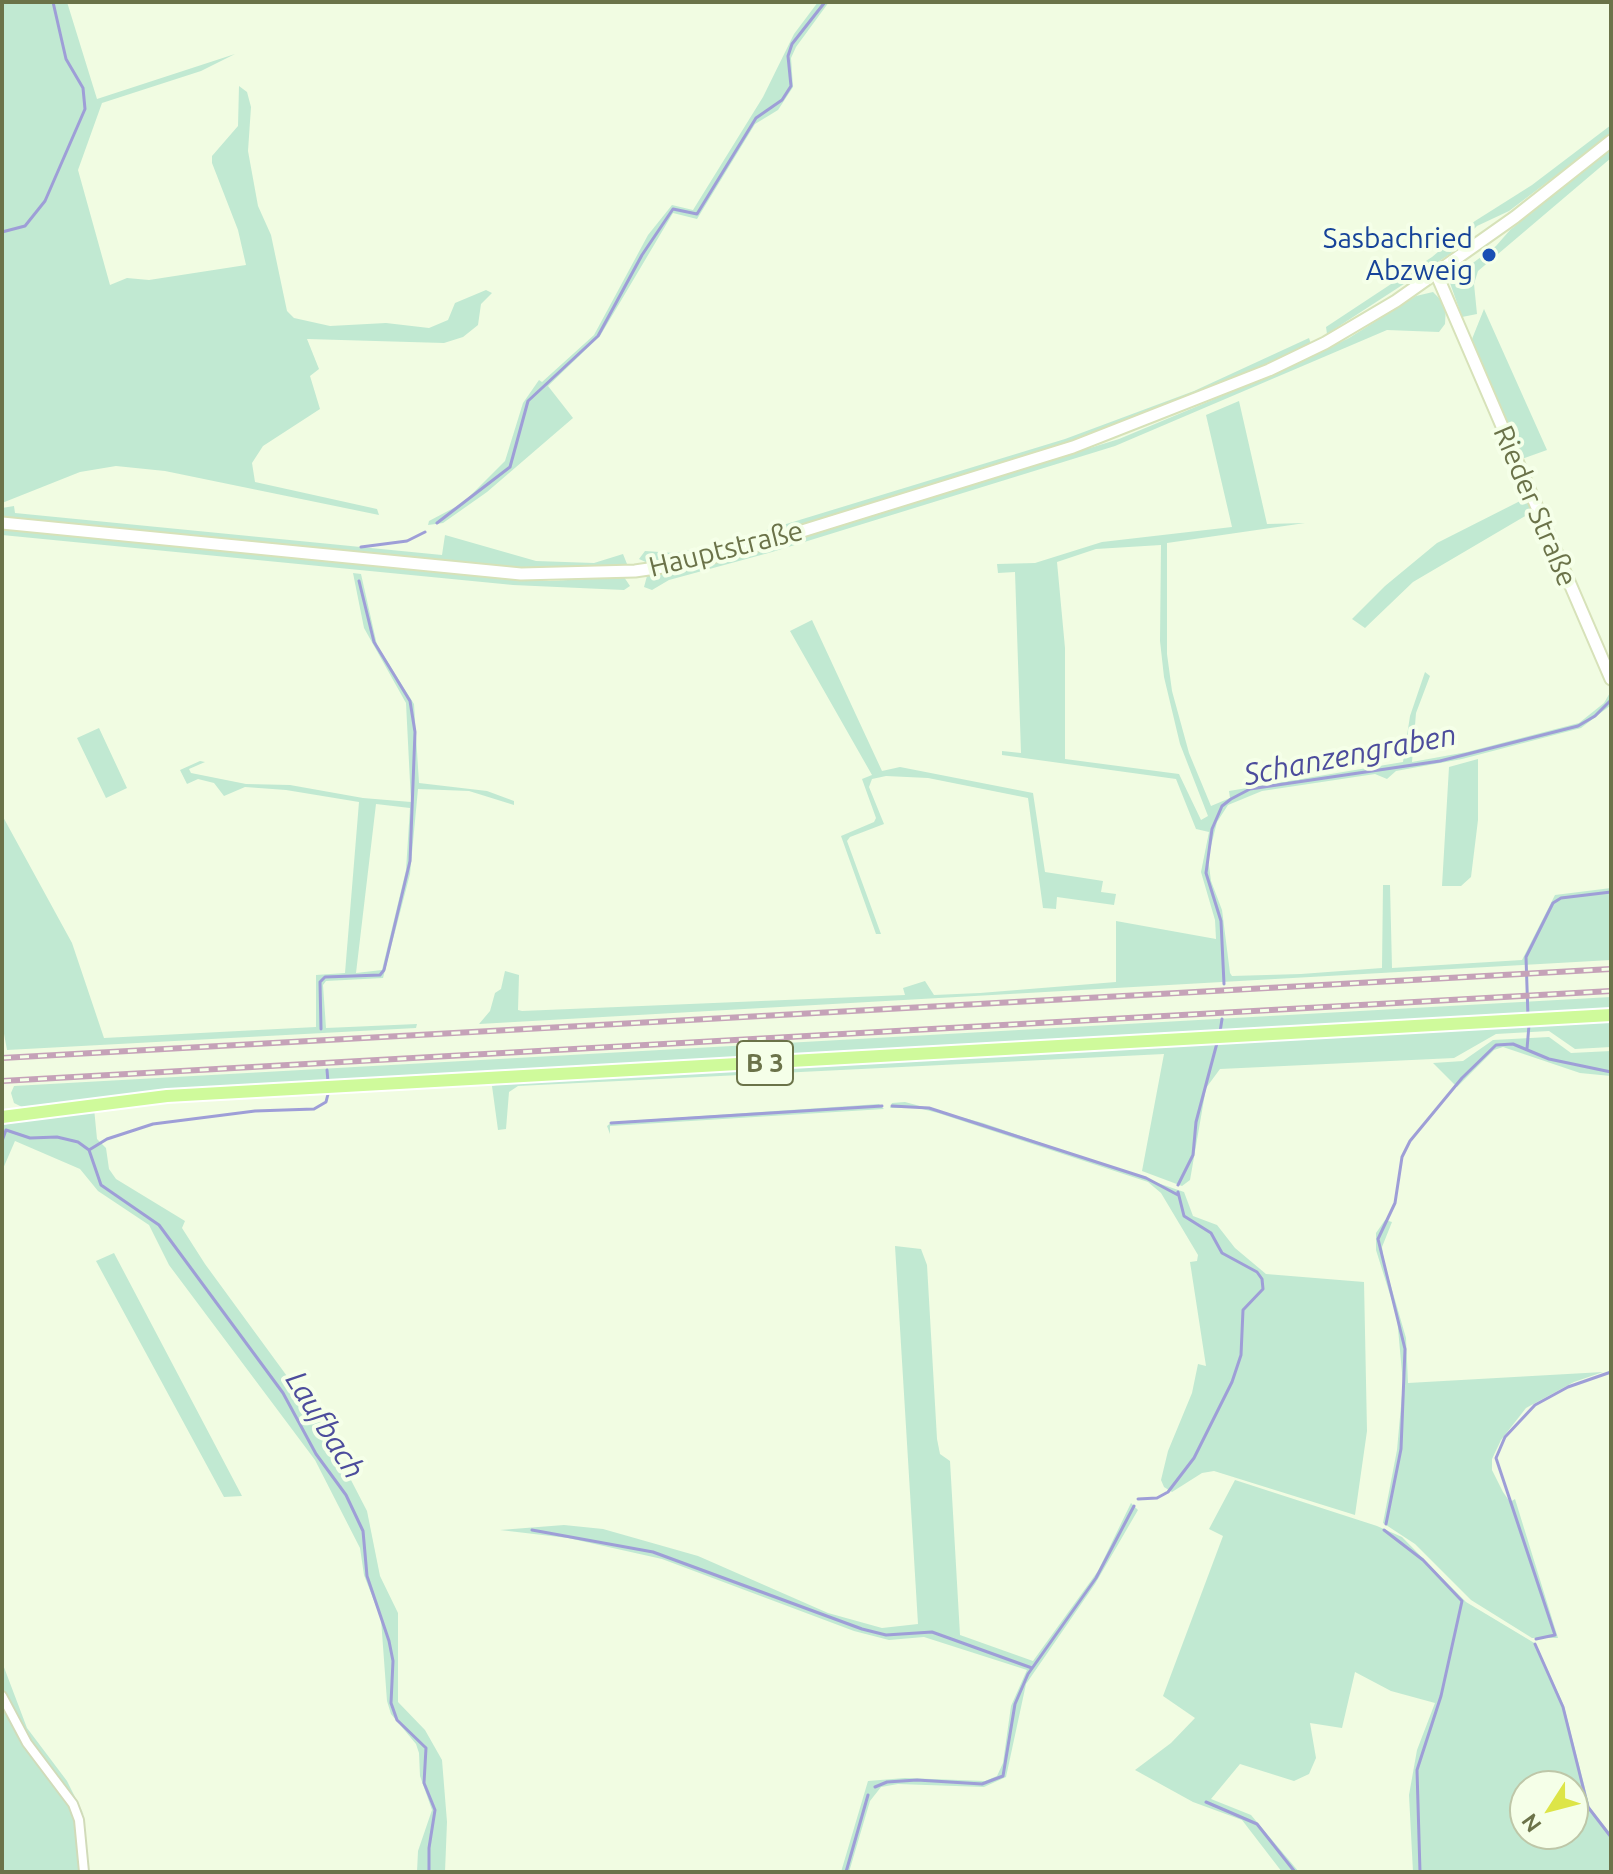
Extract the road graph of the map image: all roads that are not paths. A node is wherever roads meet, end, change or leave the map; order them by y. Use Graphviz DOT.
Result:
graph roads {
  1 [pos="1611,141"];
  2 [pos="1436,273"];
  3 [pos="2,523"];
  4 [pos="1611,679"];
  5 [pos="1611,1015"];
  6 [pos="2,1117"];
  7 [pos="2,1696"];
  8 [pos="84,1872"];
  1 -- 2 [label="street, Hauptstraße"];
  2 -- 3 [label="street, Hauptstraße"];
  2 -- 4 [label="street, Rieder Straße"];
  5 -- 6 [label="main road, B 3"];
  7 -- 8 [label="street"];
}
